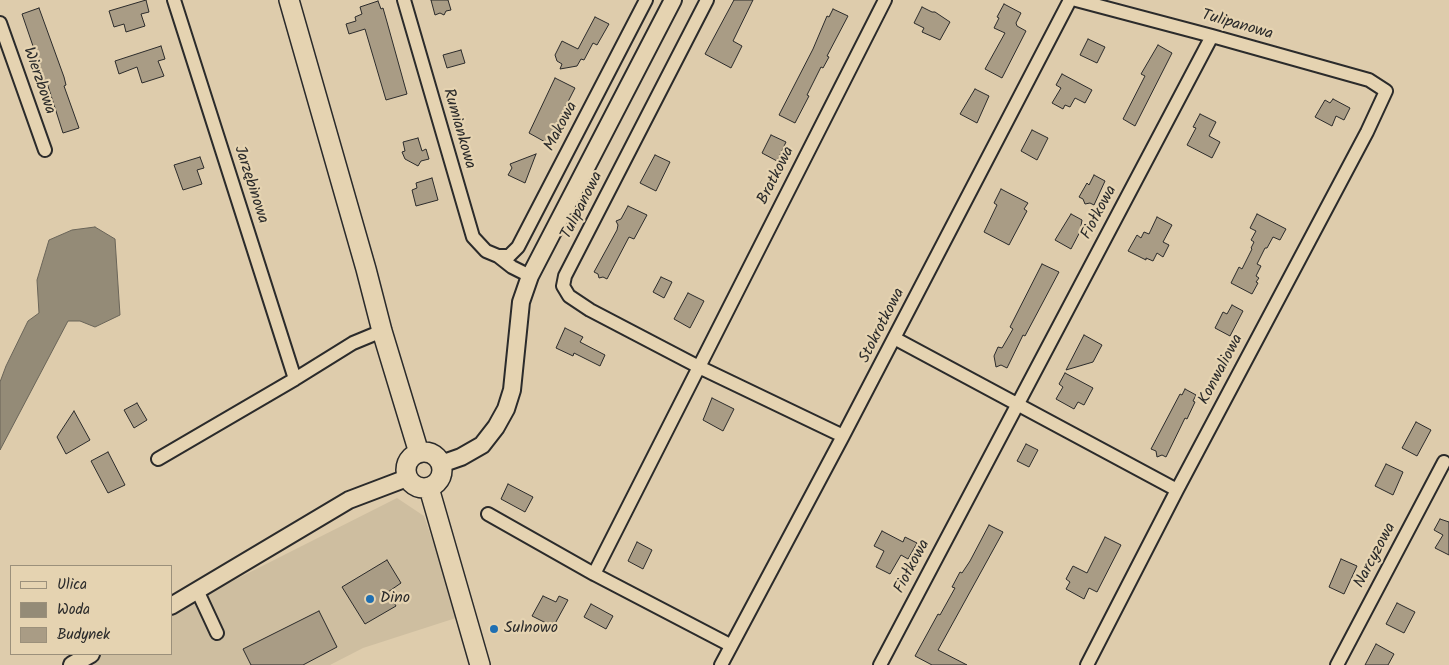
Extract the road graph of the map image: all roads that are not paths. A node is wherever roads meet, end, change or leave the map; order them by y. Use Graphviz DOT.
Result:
graph roads {
  1 [pos="174,0"];
  2 [pos="289,0"];
  3 [pos="404,0"];
  4 [pos="646,0"];
  5 [pos="673,0"];
  6 [pos="708,0"];
  7 [pos="885,0"];
  8 [pos="1070,0"];
  9 [pos="1076,0"];
  10 [pos="0,23"];
  11 [pos="1212,36"];
  12 [pos="1386,91"];
  13 [pos="45,150"];
  14 [pos="498,256"];
  15 [pos="530,276"];
  16 [pos="382,331"];
  17 [pos="894,338"];
  18 [pos="699,367"];
  19 [pos="296,379"];
  20 [pos="1018,405"];
  21 [pos="843,436"];
  22 [pos="419,452"];
  23 [pos="158,459"];
  24 [pos="1444,462"];
  25 [pos="441,464"];
  26 [pos="407,478"];
  27 [pos="429,488"];
  28 [pos="1177,490"];
  29 [pos="488,514"];
  30 [pos="594,574"];
  31 [pos="197,590"];
  32 [pos="172,605"];
  33 [pos="217,633"];
  34 [pos="730,645"];
  35 [pos="89,655"];
  36 [pos="72,665"];
  37 [pos="480,665"];
  38 [pos="721,665"];
  39 [pos="880,665"];
  40 [pos="1087,665"];
  41 [pos="1336,665"];
  1 -- 19 [label="street, Jarzębinowa"];
  2 -- 16 [label="main road"];
  3 -- 14 [label="street, Rumiankowa"];
  4 -- 14 [label="street, Makowa"];
  5 -- 15 [label="street"];
  6 -- 18 [label="street, Tulipanowa"];
  7 -- 18 [label="street, Bratkowa"];
  8 -- 17 [label="street, Stokrotkowa"];
  9 -- 11 [label="street, Tulipanowa"];
  10 -- 13 [label="street, Wierzbowa"];
  11 -- 12 [label="street, Tulipanowa"];
  11 -- 20 [label="street, Fiołkowa"];
  12 -- 28 [label="street, Konwaliowa"];
  14 -- 15 [label="street, Rumiankowa"];
  15 -- 25 [label="street"];
  16 -- 19 [label="street"];
  16 -- 22 [label="main road"];
  17 -- 20 [label="street"];
  17 -- 21 [label="street, Stokrotkowa"];
  18 -- 21 [label="street"];
  18 -- 30 [label="street, Bratkowa"];
  19 -- 23 [label="street"];
  20 -- 28 [label="street"];
  20 -- 39 [label="street, Fiołkowa"];
  21 -- 34 [label="street, Stokrotkowa"];
  22 -- 25 [label="main road"];
  22 -- 26 [label="main road"];
  24 -- 41 [label="street, Narcyzowa"];
  25 -- 27 [label="main road"];
  26 -- 27 [label="main road"];
  26 -- 31 [label="street"];
  27 -- 37 [label="main road"];
  28 -- 40 [label="street, Konwaliowa"];
  29 -- 30 [label="street"];
  30 -- 34 [label="street"];
  31 -- 32 [label="street"];
  31 -- 33 [label="street"];
  34 -- 38 [label="street, Stokrotkowa"];
  35 -- 36 [label="street"];
}
